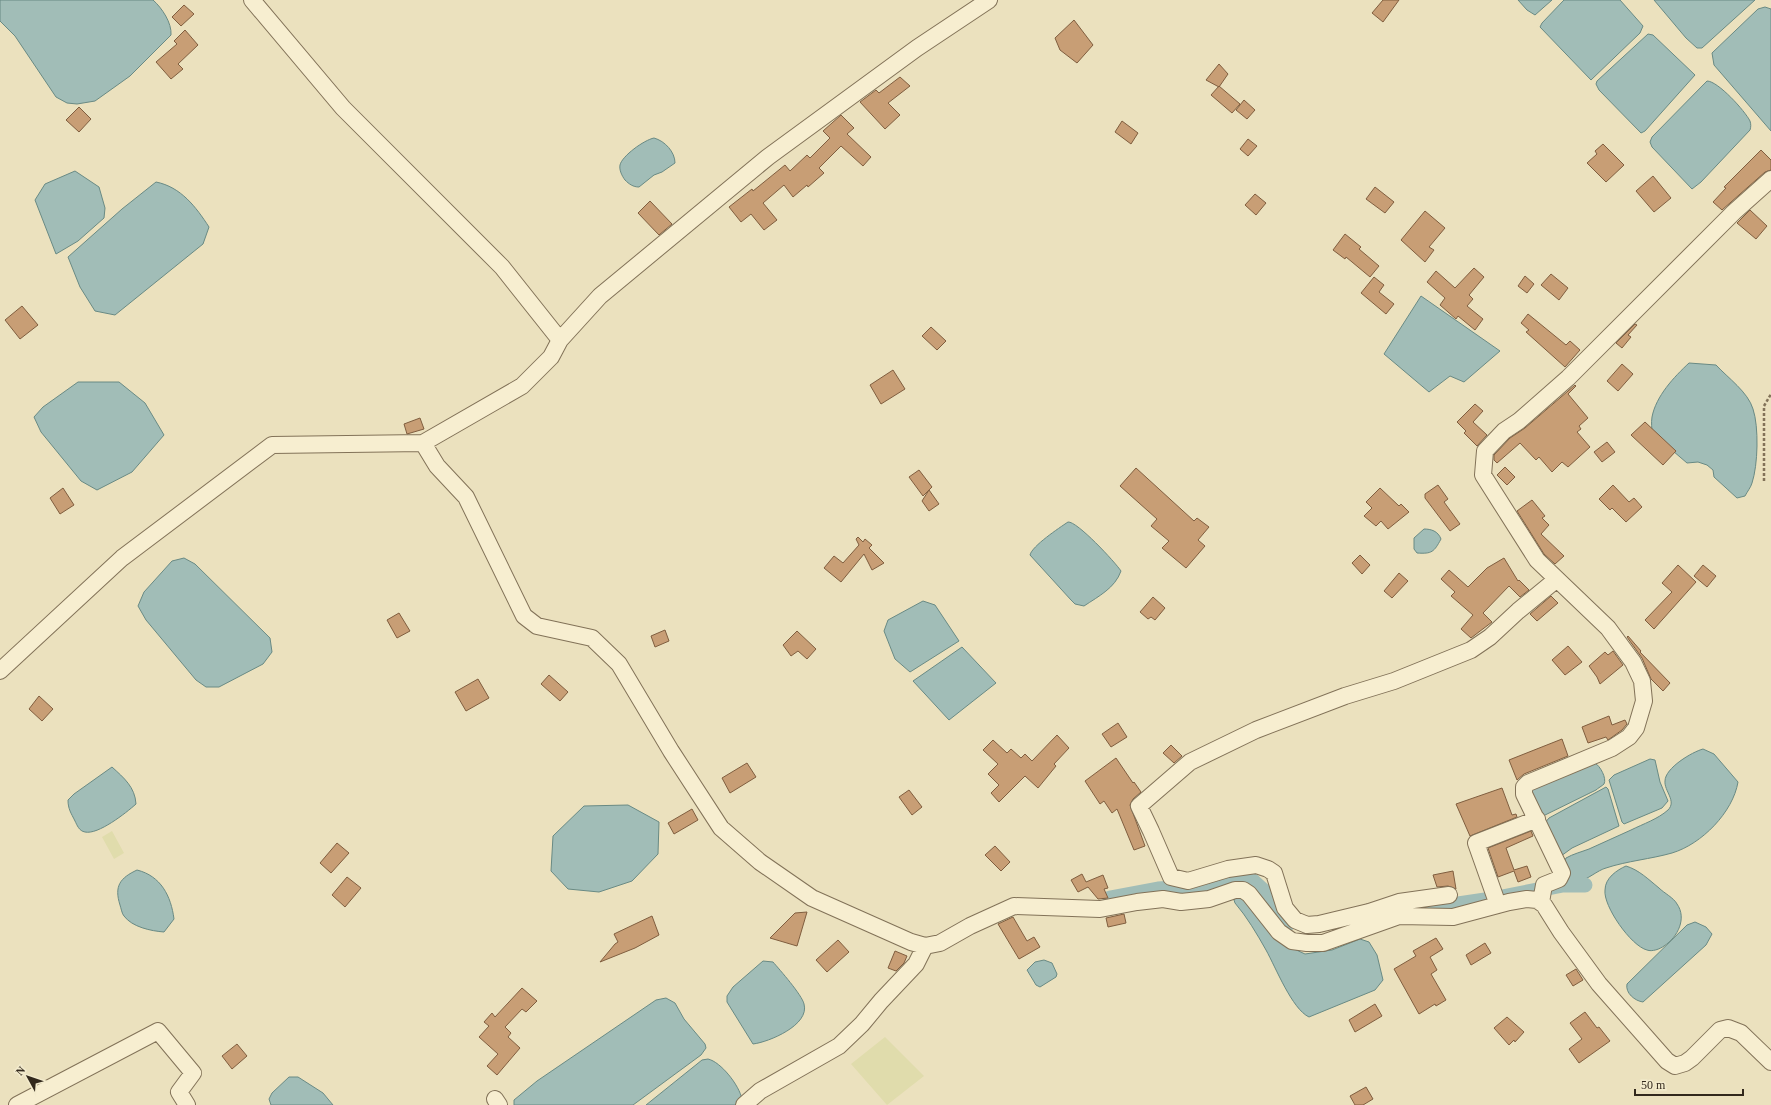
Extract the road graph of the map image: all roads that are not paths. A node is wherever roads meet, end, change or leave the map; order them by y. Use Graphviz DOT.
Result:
graph roads {
  1 [pos="252,0"];
  2 [pos="989,0"];
  3 [pos="1771,179"];
  4 [pos="560,340"];
  5 [pos="423,443"];
  6 [pos="1557,579"];
  7 [pos="0,671"];
  8 [pos="1537,819"];
  9 [pos="1449,895"];
  10 [pos="1541,902"];
  11 [pos="1498,905"];
  12 [pos="925,946"];
  13 [pos="1771,1062"];
  14 [pos="17,1105"];
  15 [pos="187,1105"];
  16 [pos="744,1105"];
  1 -- 4 [label="street"];
  2 -- 4 [label="street"];
  3 -- 6 [label="street"];
  4 -- 5 [label="street"];
  5 -- 7 [label="street"];
  5 -- 12 [label="street"];
  6 -- 8 [label="street"];
  6 -- 9 [label="street"];
  8 -- 10 [label="street"];
  8 -- 11 [label="street"];
  10 -- 11 [label="street"];
  10 -- 13 [label="street"];
  11 -- 12 [label="street"];
  12 -- 16 [label="street"];
  14 -- 15 [label="street"];
}
